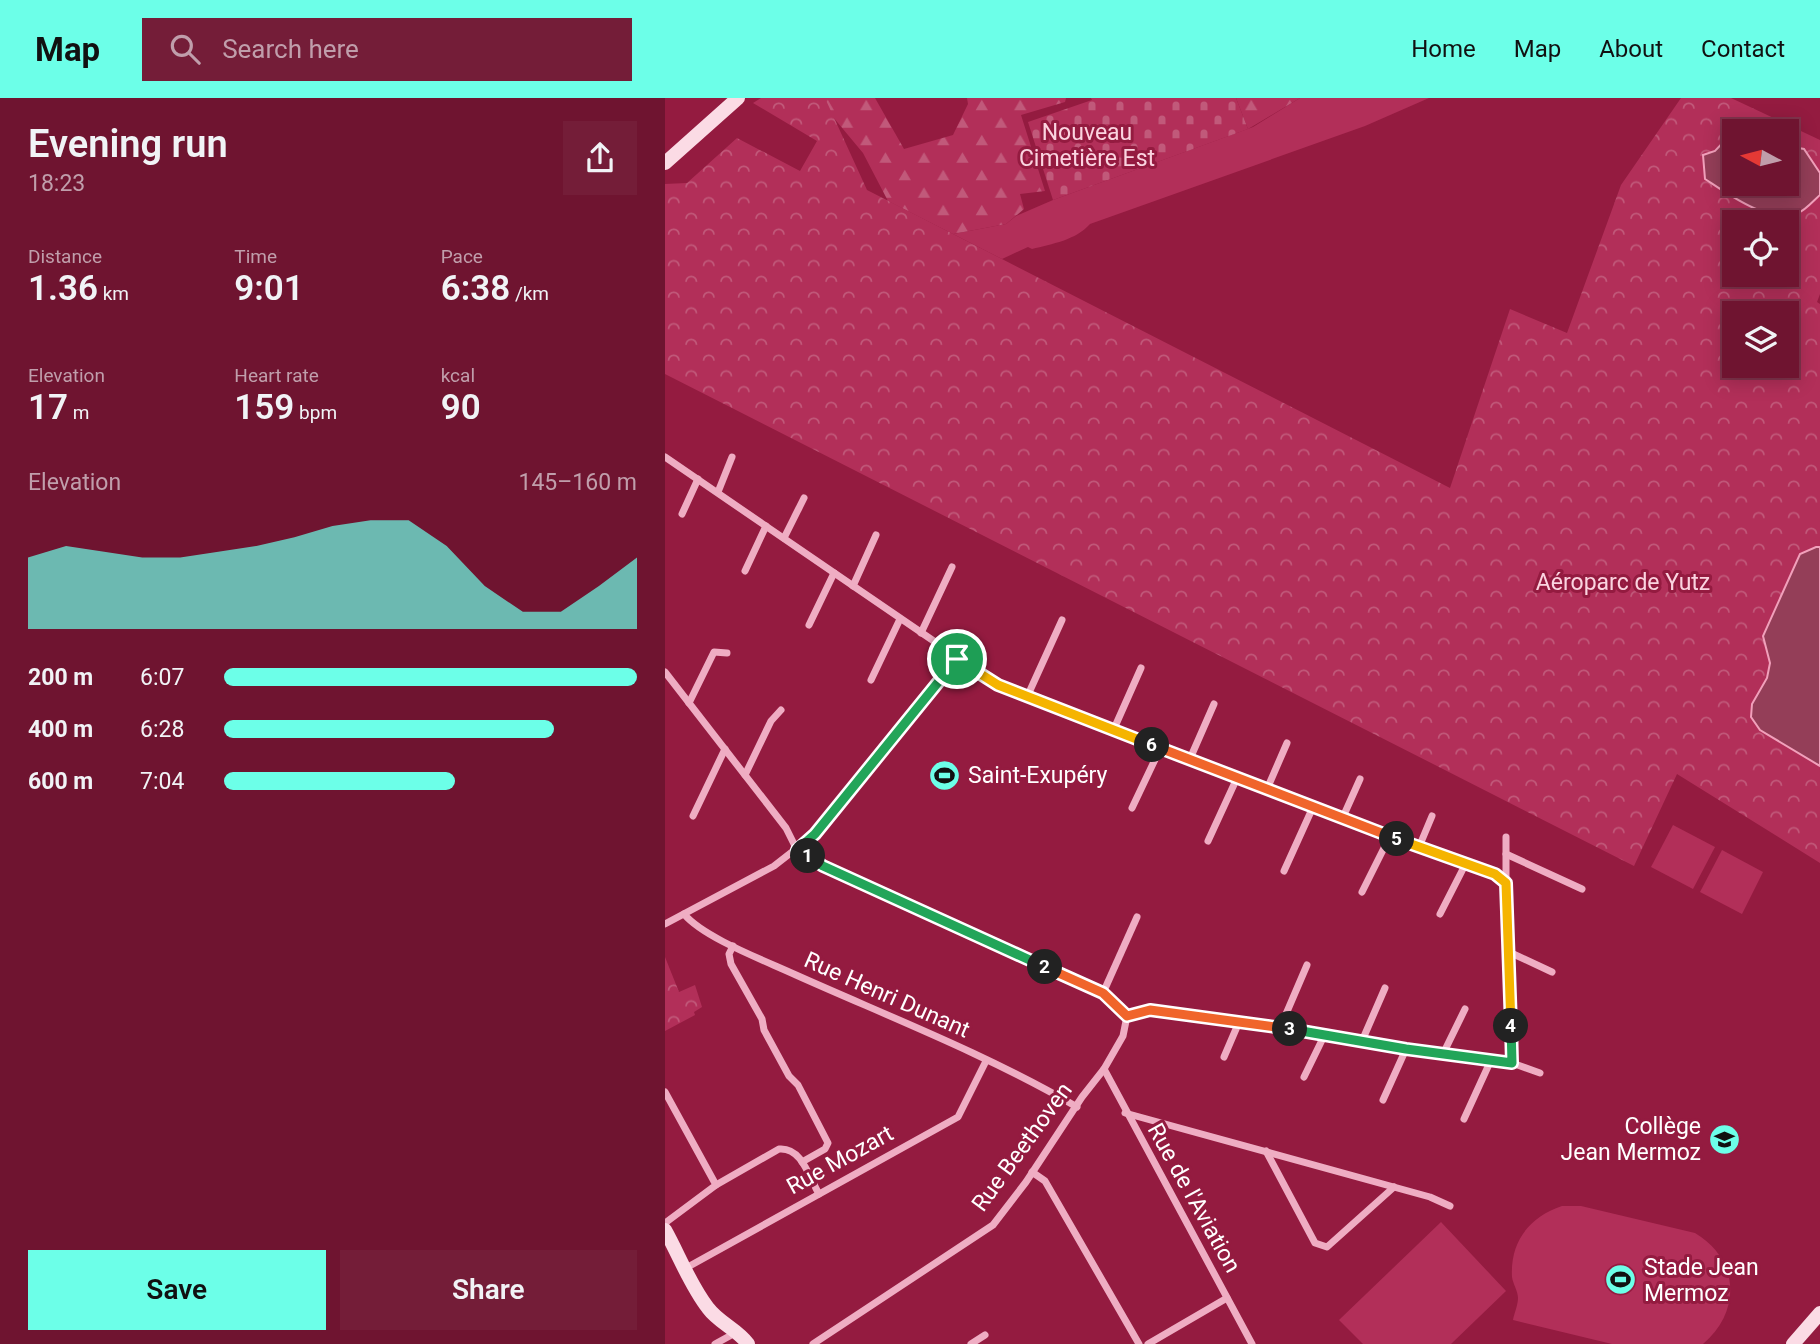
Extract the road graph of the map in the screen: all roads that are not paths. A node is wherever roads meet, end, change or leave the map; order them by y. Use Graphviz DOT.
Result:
graph roads {
  1 [pos="738,98"];
  2 [pos="665,163"];
  3 [pos="665,457"];
  4 [pos="732,457"];
  5 [pos="698,479"];
  6 [pos="718,492"];
  7 [pos="804,498"];
  8 [pos="682,514"];
  9 [pos="766,526"];
  10 [pos="876,535"];
  11 [pos="784,538"];
  12 [pos="952,567"];
  13 [pos="745,570"];
  14 [pos="834,573"];
  15 [pos="853,586"];
  16 [pos="900,619"];
  17 [pos="1062,620"];
  18 [pos="809,625"];
  19 [pos="921,633"];
  20 [pos="727,653"];
  21 [pos="957,659"];
  22 [pos="1141,668"];
  23 [pos="666,677"];
  24 [pos="871,680"];
  25 [pos="1027,697"];
  26 [pos="689,704"];
  27 [pos="1214,704"];
  28 [pos="781,710"];
  29 [pos="1113,731"];
  30 [pos="1287,743"];
  31 [pos="1160,748"];
  32 [pos="725,749"];
  33 [pos="1189,761"];
  34 [pos="745,775"];
  35 [pos="1237,778"];
  36 [pos="1360,779"];
  37 [pos="1267,789"];
  38 [pos="1313,807"];
  39 [pos="1132,808"];
  40 [pos="693,816"];
  41 [pos="1432,816"];
  42 [pos="1343,817"];
  43 [pos="1389,836"];
  44 [pos="1506,837"];
  45 [pos="1208,841"];
  46 [pos="1419,847"];
  47 [pos="797,850"];
  48 [pos="1506,854"];
  49 [pos="1465,864"];
  50 [pos="1284,871"];
  51 [pos="1506,883"];
  52 [pos="1582,889"];
  53 [pos="1362,892"];
  54 [pos="684,914"];
  55 [pos="1440,914"];
  56 [pos="1137,917"];
  57 [pos="665,924"];
  58 [pos="733,946"];
  59 [pos="1509,952"];
  60 [pos="1307,965"];
  61 [pos="1552,972"];
  62 [pos="1385,988"];
  63 [pos="1103,993"];
  64 [pos="1465,1009"];
  65 [pos="1127,1016"];
  66 [pos="1238,1022"];
  67 [pos="1280,1027"];
  68 [pos="1324,1036"];
  69 [pos="1362,1041"];
  70 [pos="1406,1049"];
  71 [pos="1443,1054"];
  72 [pos="1224,1058"];
  73 [pos="1491,1060"];
  74 [pos="986,1061"];
  75 [pos="1512,1063"];
  76 [pos="1104,1069"];
  77 [pos="1540,1073"];
  78 [pos="1304,1077"];
  79 [pos="665,1093"];
  80 [pos="1384,1100"];
  81 [pos="1077,1107"];
  82 [pos="1125,1113"];
  83 [pos="1464,1119"];
  84 [pos="1266,1151"];
  85 [pos="802,1162"];
  86 [pos="1032,1172"];
  87 [pos="716,1185"];
  88 [pos="1394,1187"];
  89 [pos="819,1194"];
  90 [pos="1450,1206"];
  91 [pos="665,1223"];
  92 [pos="665,1230"];
  93 [pos="686,1268"];
  94 [pos="1227,1298"];
  95 [pos="1820,1313"];
  96 [pos="737,1332"];
  97 [pos="985,1335"];
  98 [pos="715,1344"];
  99 [pos="748,1344"];
  100 [pos="813,1344"];
  101 [pos="971,1344"];
  102 [pos="1139,1344"];
  103 [pos="1148,1344"];
  104 [pos="1252,1344"];
  105 [pos="1793,1344"];
  1 -- 2 [label="main road"];
  3 -- 5 [label="street"];
  4 -- 6 [label="street"];
  5 -- 6 [label="street"];
  5 -- 8 [label="street"];
  6 -- 9 [label="street"];
  7 -- 11 [label="street"];
  9 -- 11 [label="street"];
  9 -- 13 [label="street"];
  10 -- 15 [label="street"];
  11 -- 14 [label="street"];
  12 -- 19 [label="street"];
  14 -- 15 [label="street"];
  14 -- 18 [label="street"];
  15 -- 16 [label="street"];
  16 -- 19 [label="street"];
  16 -- 24 [label="street"];
  17 -- 25 [label="street"];
  19 -- 21 [label="street"];
  20 -- 26 [label="street"];
  21 -- 25 [label="street"];
  21 -- 47 [label="street"];
  22 -- 29 [label="street"];
  23 -- 26 [label="street"];
  25 -- 29 [label="street"];
  26 -- 32 [label="street"];
  27 -- 33 [label="street"];
  28 -- 34 [label="street"];
  29 -- 31 [label="street"];
  30 -- 37 [label="street"];
  31 -- 33 [label="street"];
  31 -- 39 [label="street"];
  32 -- 34 [label="street"];
  32 -- 40 [label="street"];
  33 -- 35 [label="street"];
  34 -- 47 [label="street"];
  35 -- 37 [label="street"];
  35 -- 45 [label="street"];
  36 -- 42 [label="street"];
  37 -- 38 [label="street"];
  38 -- 42 [label="street"];
  38 -- 50 [label="street"];
  41 -- 46 [label="street"];
  42 -- 43 [label="street"];
  43 -- 46 [label="street"];
  43 -- 53 [label="street"];
  44 -- 48 [label="street"];
  46 -- 49 [label="street"];
  47 -- 54 [label="street"];
  47 -- 63 [label="street"];
  48 -- 51 [label="street"];
  48 -- 52 [label="street"];
  49 -- 51 [label="street"];
  49 -- 55 [label="street"];
  51 -- 59 [label="street"];
  54 -- 57 [label="street"];
  54 -- 58 [label="street, Rue Henri Dunant"];
  56 -- 63 [label="street"];
  58 -- 74 [label="street, Rue Henri Dunant"];
  58 -- 85 [label="street"];
  59 -- 61 [label="street"];
  59 -- 75 [label="street"];
  60 -- 67 [label="street"];
  62 -- 69 [label="street"];
  63 -- 65 [label="street"];
  64 -- 71 [label="street"];
  65 -- 66 [label="street"];
  65 -- 76 [label="street, Rue Beethoven"];
  66 -- 67 [label="street"];
  66 -- 72 [label="street"];
  67 -- 68 [label="street"];
  68 -- 69 [label="street"];
  68 -- 78 [label="street"];
  69 -- 70 [label="street"];
  70 -- 71 [label="street"];
  70 -- 80 [label="street"];
  71 -- 73 [label="street"];
  73 -- 75 [label="street"];
  73 -- 83 [label="street"];
  74 -- 81 [label="street, Rue Henri Dunant"];
  74 -- 89 [label="street, Rue Mozart"];
  75 -- 77 [label="street"];
  76 -- 81 [label="street, Rue Beethoven"];
  76 -- 82 [label="street, Rue de l'Aviation"];
  79 -- 87 [label="street"];
  81 -- 86 [label="street, Rue Beethoven"];
  82 -- 84 [label="street"];
  82 -- 94 [label="street, Rue de l'Aviation"];
  84 -- 88 [label="street"];
  84 -- 88 [label="street"];
  85 -- 87 [label="street"];
  85 -- 89 [label="street"];
  86 -- 100 [label="street, Rue Beethoven"];
  86 -- 102 [label="street"];
  87 -- 91 [label="street"];
  88 -- 90 [label="street"];
  89 -- 93 [label="street, Rue Mozart"];
  92 -- 93 [label="main road"];
  93 -- 96 [label="main road"];
  94 -- 103 [label="street"];
  94 -- 104 [label="street, Rue de l'Aviation"];
  95 -- 105 [label="main road"];
  96 -- 98 [label="street"];
  96 -- 99 [label="main road"];
  97 -- 101 [label="street"];
}
